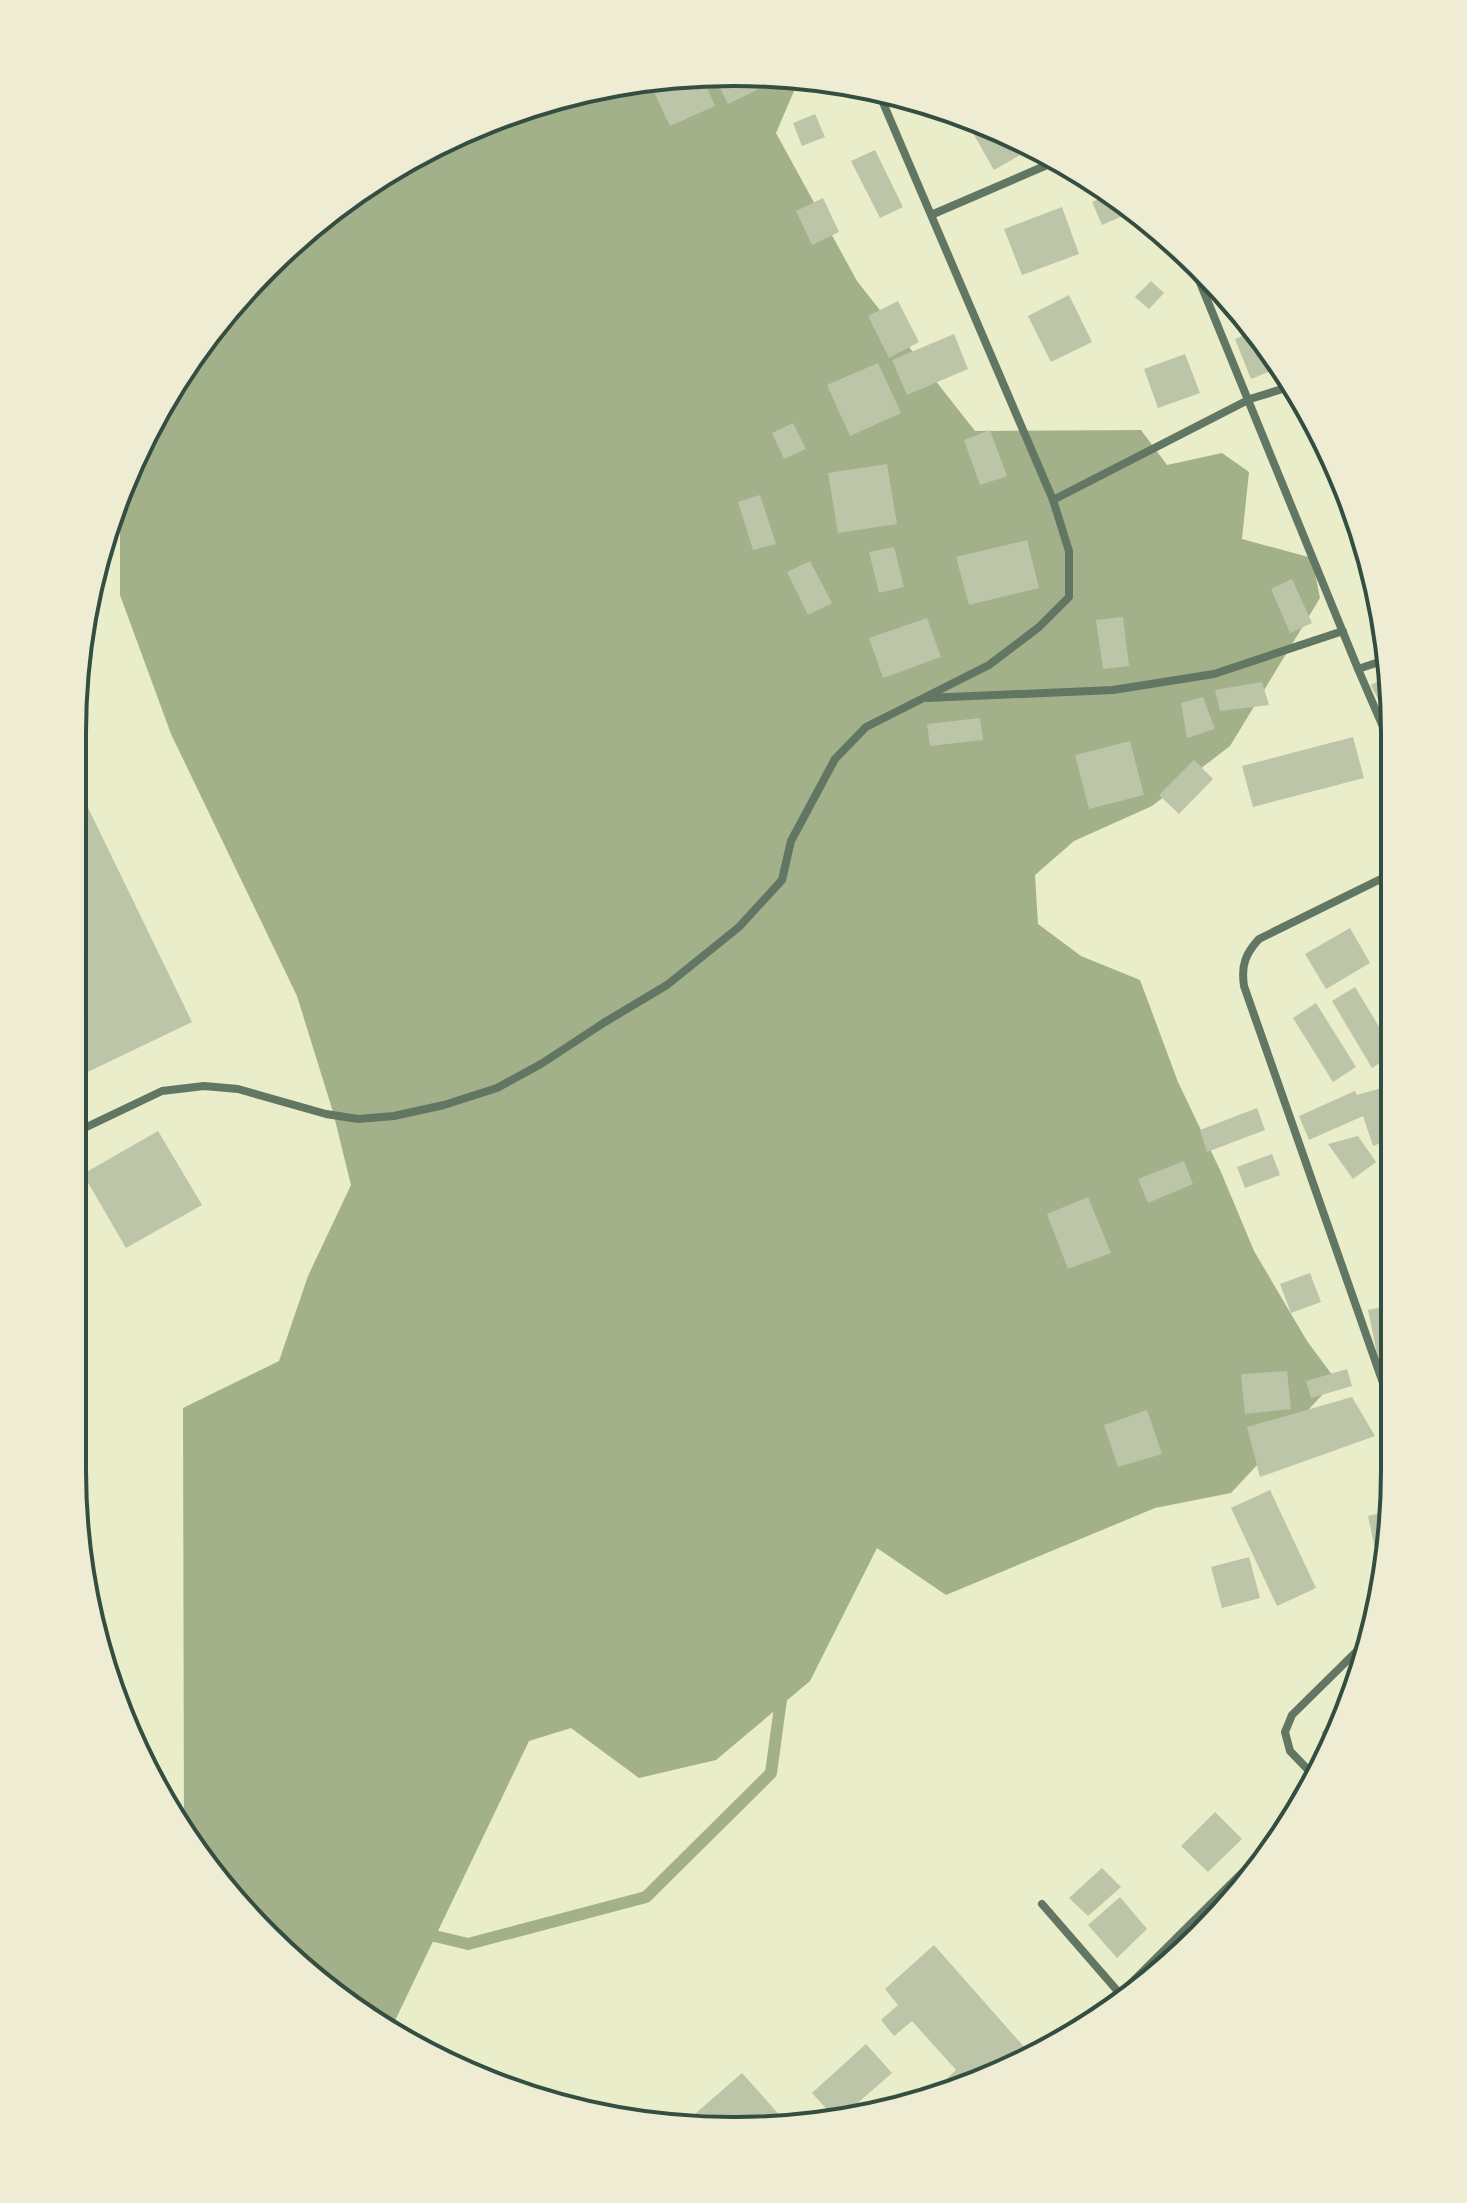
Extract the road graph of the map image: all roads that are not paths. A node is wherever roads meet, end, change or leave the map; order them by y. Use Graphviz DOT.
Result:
graph roads {
  1 [pos="883,104"];
  2 [pos="1044,166"];
  3 [pos="931,215"];
  4 [pos="1203,289"];
  5 [pos="1281,389"];
  6 [pos="1250,399"];
  7 [pos="1053,500"];
  8 [pos="1343,631"];
  9 [pos="1377,663"];
  10 [pos="1358,669"];
  11 [pos="922,698"];
  12 [pos="1381,722"];
  13 [pos="1381,879"];
  14 [pos="86,1127"];
  15 [pos="1381,1377"];
  16 [pos="1354,1654"];
  17 [pos="1307,1769"];
  18 [pos="1224,1892"];
  19 [pos="1042,1904"];
  20 [pos="1158,1957"];
  21 [pos="1117,1991"];
  1 -- 3 [label="street"];
  2 -- 3 [label="street"];
  3 -- 7 [label="street"];
  4 -- 6 [label="street"];
  5 -- 6 [label="street"];
  6 -- 7 [label="street"];
  6 -- 8 [label="street"];
  7 -- 11 [label="street"];
  8 -- 10 [label="street"];
  8 -- 11 [label="street"];
  9 -- 10 [label="street"];
  10 -- 12 [label="street"];
  11 -- 14 [label="street"];
  13 -- 15 [label="street"];
  16 -- 17 [label="street"];
  18 -- 20 [label="street"];
  19 -- 21 [label="street"];
}
